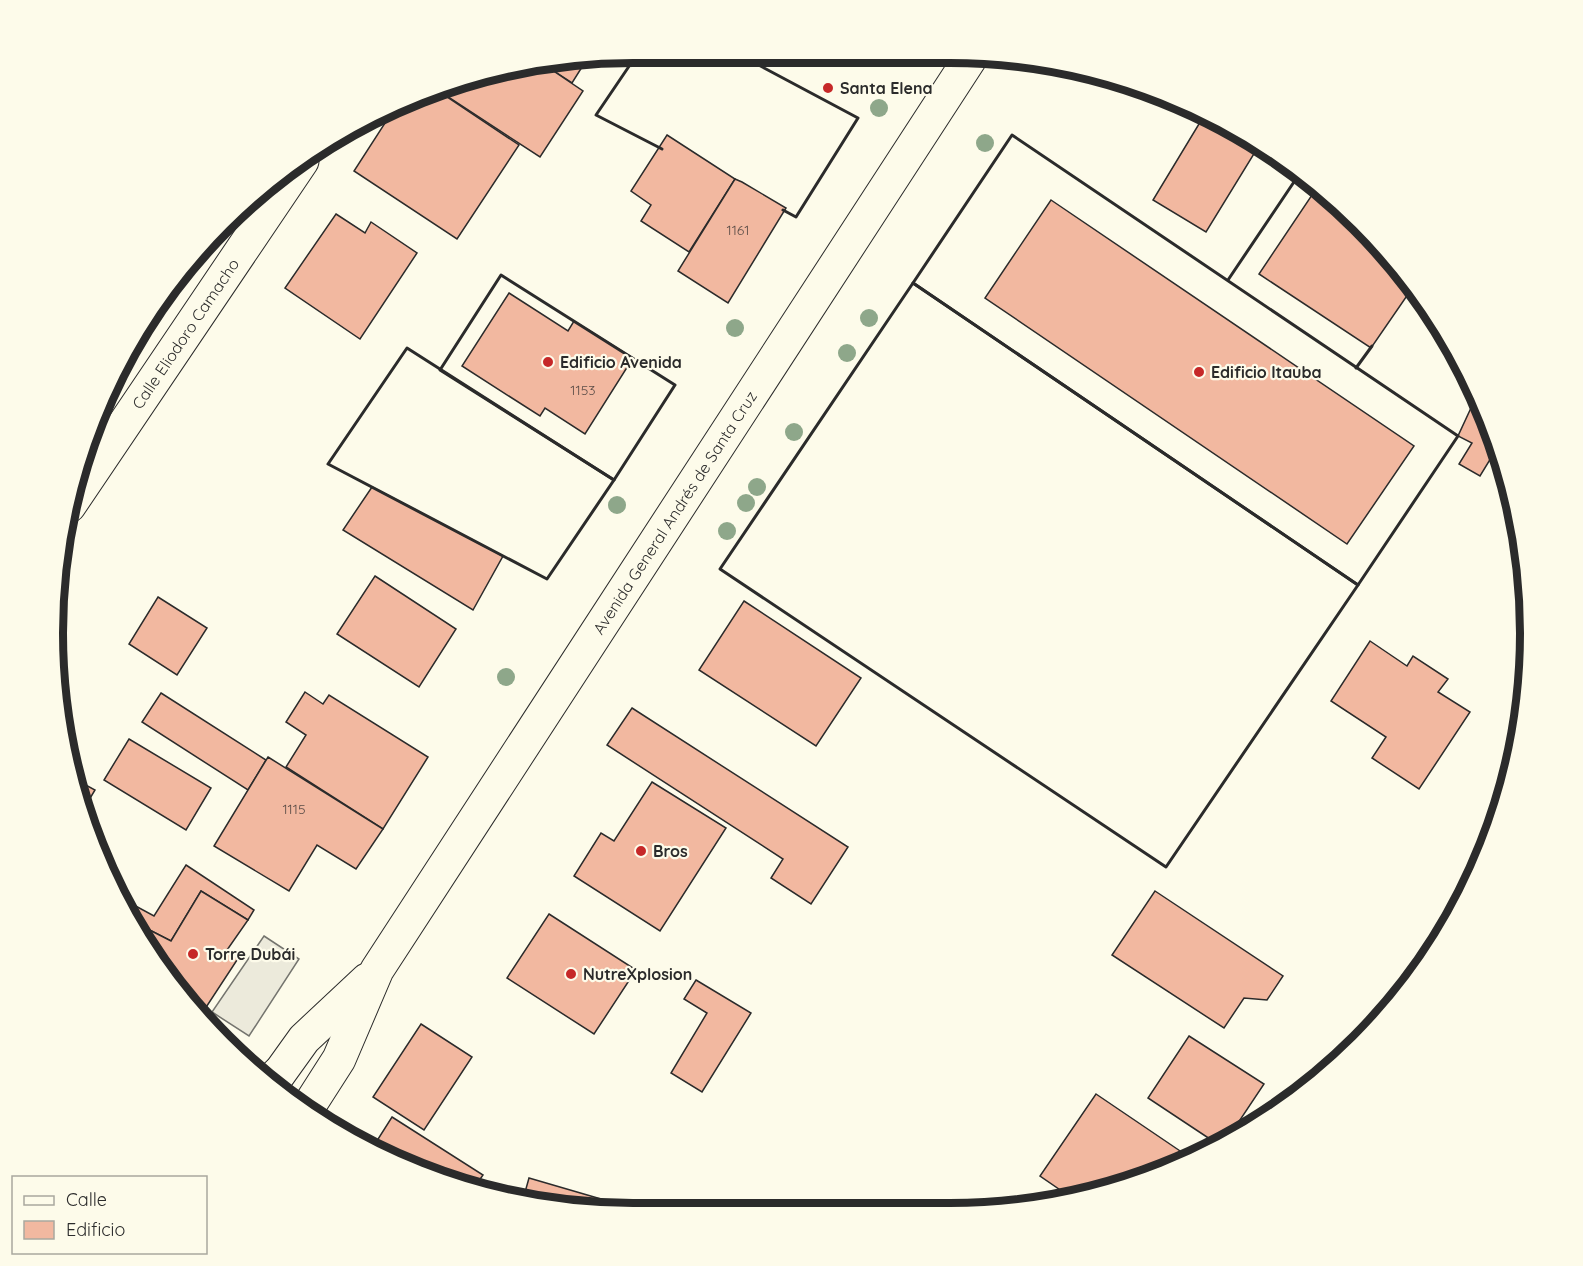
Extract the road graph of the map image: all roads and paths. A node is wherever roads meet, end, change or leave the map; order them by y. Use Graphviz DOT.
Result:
graph roads {
  1 [pos="967,63"];
  2 [pos="291,177"];
  3 [pos="81,488"];
  4 [pos="377,970"];
  5 [pos="276,1077"];
  6 [pos="311,1103"];
  1 -- 4 [label="main road, Avenida General Andrés de Santa Cruz"];
  2 -- 3 [label="main road, Calle Eliodoro Camacho"];
  4 -- 5 [label="main road, Avenida General Andrés de Santa Cruz"];
  4 -- 6 [label="main road, Avenida General Andrés de Santa Cruz"];
}
